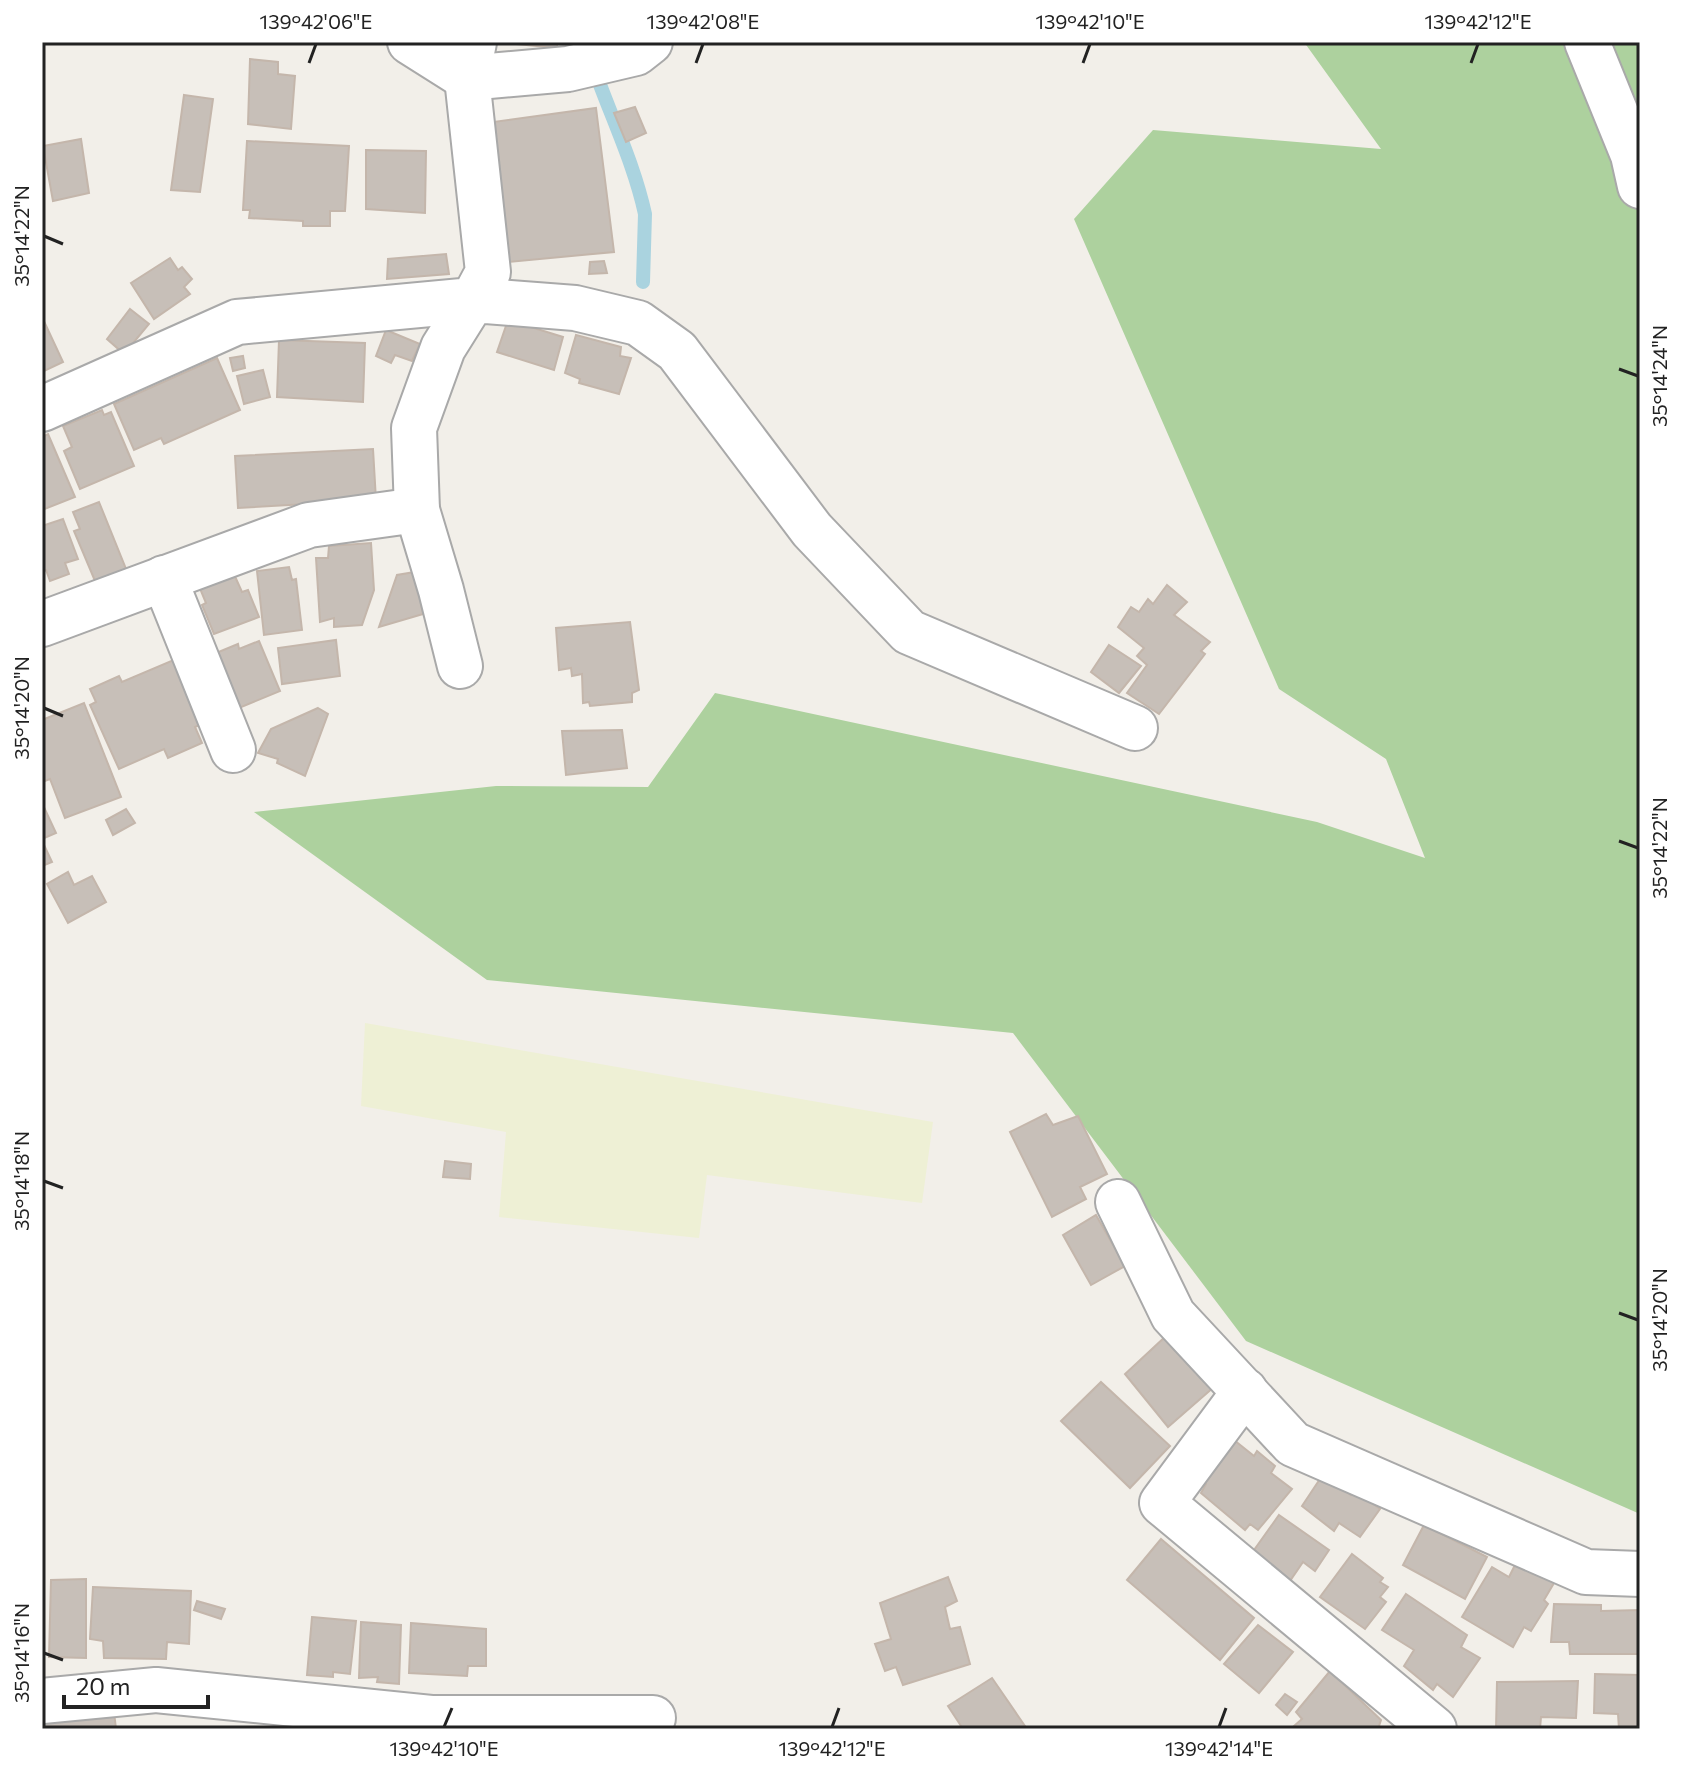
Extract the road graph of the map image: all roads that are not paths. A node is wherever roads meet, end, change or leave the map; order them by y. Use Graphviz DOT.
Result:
graph roads {
  1 [pos="410,42"];
  2 [pos="650,42"];
  3 [pos="1587,42"];
  4 [pos="470,60"];
  5 [pos="1640,186"];
  6 [pos="473,300"];
  7 [pos="42,409"];
  8 [pos="417,510"];
  9 [pos="164,578"];
  10 [pos="42,624"];
  11 [pos="460,666"];
  12 [pos="1135,728"];
  13 [pos="233,750"];
  14 [pos="1118,1202"];
  15 [pos="1245,1391"];
  16 [pos="1640,1574"];
  17 [pos="42,1701"];
  18 [pos="653,1718"];
  19 [pos="430,1723"];
  20 [pos="1434,1729"];
  1 -- 4 [label="street"];
  2 -- 4 [label="street"];
  3 -- 5 [label="street"];
  4 -- 6 [label="street"];
  6 -- 7 [label="street"];
  6 -- 8 [label="street"];
  6 -- 12 [label="street"];
  8 -- 9 [label="street"];
  8 -- 11 [label="street"];
  9 -- 10 [label="street"];
  9 -- 13 [label="street"];
  14 -- 15 [label="street"];
  15 -- 16 [label="street"];
  15 -- 20 [label="street"];
  17 -- 19 [label="street"];
  18 -- 19 [label="street"];
}
